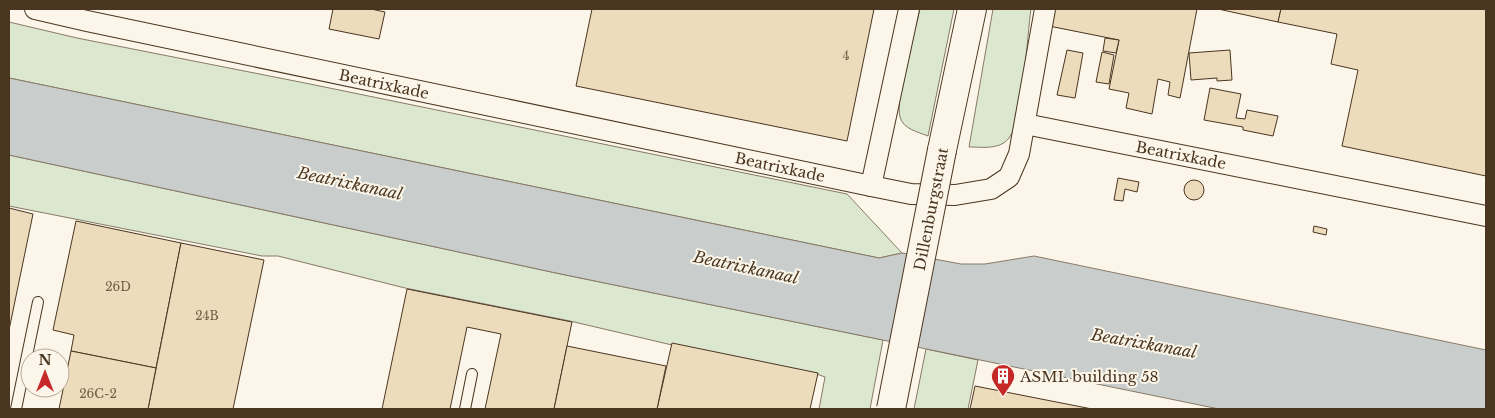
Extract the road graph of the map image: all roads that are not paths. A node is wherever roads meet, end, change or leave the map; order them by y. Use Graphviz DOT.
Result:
graph roads {
  1 [pos="35,9"];
  2 [pos="909,9"];
  3 [pos="972,9"];
  4 [pos="1045,9"];
  5 [pos="88,15"];
  6 [pos="1025,124"];
  7 [pos="871,186"];
  8 [pos="1486,216"];
  9 [pos="38,302"];
  10 [pos="472,374"];
  11 [pos="16,409"];
  12 [pos="465,409"];
  13 [pos="891,409"];
  1 -- 5 [label="street, Beatrixkade"];
  2 -- 7 [label="street"];
  3 -- 13 [label="street, Dillenburgstraat, bridge"];
  4 -- 6 [label="street"];
  5 -- 7 [label="street, Beatrixkade"];
  6 -- 7 [label="street, Beatrixkade"];
  6 -- 8 [label="street, Beatrixkade"];
  9 -- 11 [label="lane"];
  10 -- 12 [label="lane"];
}
